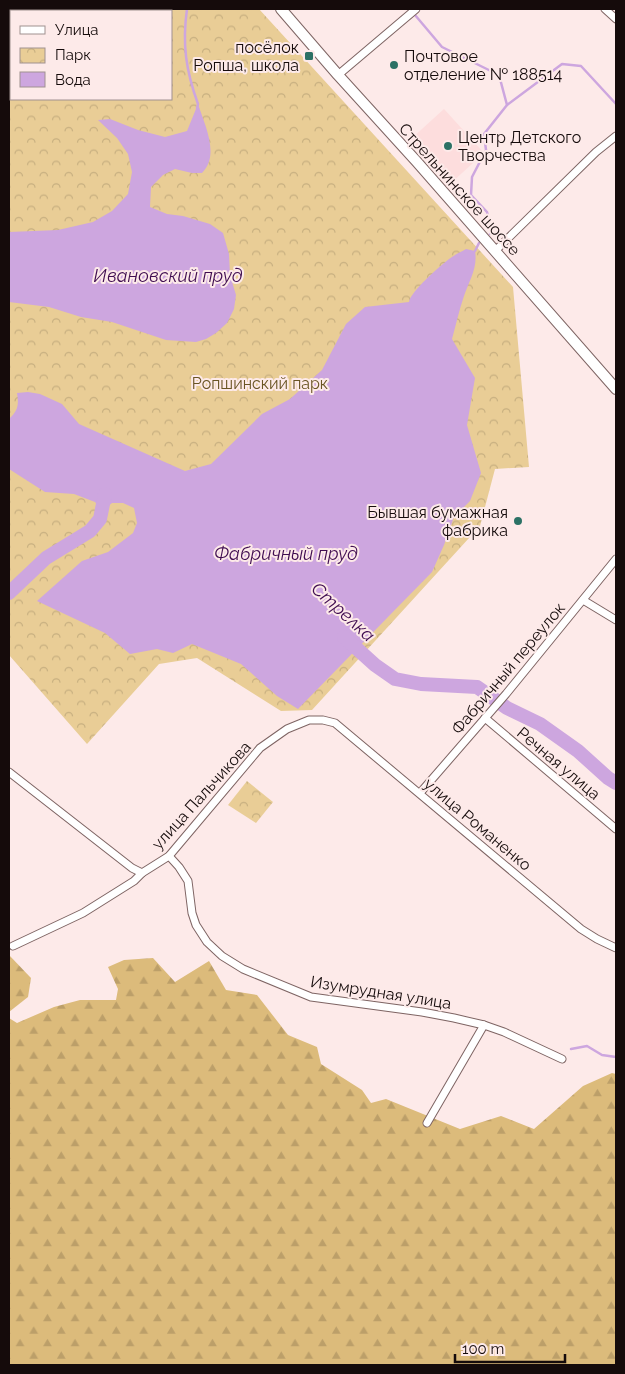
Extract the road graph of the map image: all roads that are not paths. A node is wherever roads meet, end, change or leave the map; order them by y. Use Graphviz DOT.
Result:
graph roads {
  1 [pos="281,9"];
  2 [pos="416,9"];
  3 [pos="605,9"];
  4 [pos="616,19"];
  5 [pos="338,75"];
  6 [pos="616,136"];
  7 [pos="495,251"];
  8 [pos="616,389"];
  9 [pos="616,559"];
  10 [pos="583,600"];
  11 [pos="616,620"];
  12 [pos="487,715"];
  13 [pos="322,720"];
  14 [pos="9,772"];
  15 [pos="420,793"];
  16 [pos="616,829"];
  17 [pos="169,856"];
  18 [pos="142,873"];
  19 [pos="13,946"];
  20 [pos="616,948"];
  21 [pos="484,1025"];
  22 [pos="562,1059"];
  23 [pos="427,1123"];
  1 -- 5 [label="main road, Стрельнинское шоссе"];
  2 -- 5 [label="street"];
  3 -- 4 [label="street"];
  5 -- 7 [label="main road, Стрельнинское шоссе"];
  6 -- 7 [label="street"];
  7 -- 8 [label="main road, Стрельнинское шоссе"];
  9 -- 10 [label="street, Фабричный переулок"];
  10 -- 11 [label="street"];
  10 -- 12 [label="street, Фабричный переулок"];
  12 -- 15 [label="street, Фабричный переулок"];
  12 -- 16 [label="street, Речная улица"];
  13 -- 15 [label="street, улица Романенко"];
  13 -- 17 [label="street, улица Пальчикова"];
  14 -- 18 [label="street"];
  15 -- 20 [label="street, улица Романенко"];
  17 -- 18 [label="street, улица Пальчикова"];
  17 -- 21 [label="street, Изумрудная улица"];
  18 -- 19 [label="street, улица Пальчикова"];
  21 -- 22 [label="street, Изумрудная улица"];
  21 -- 23 [label="street"];
}
